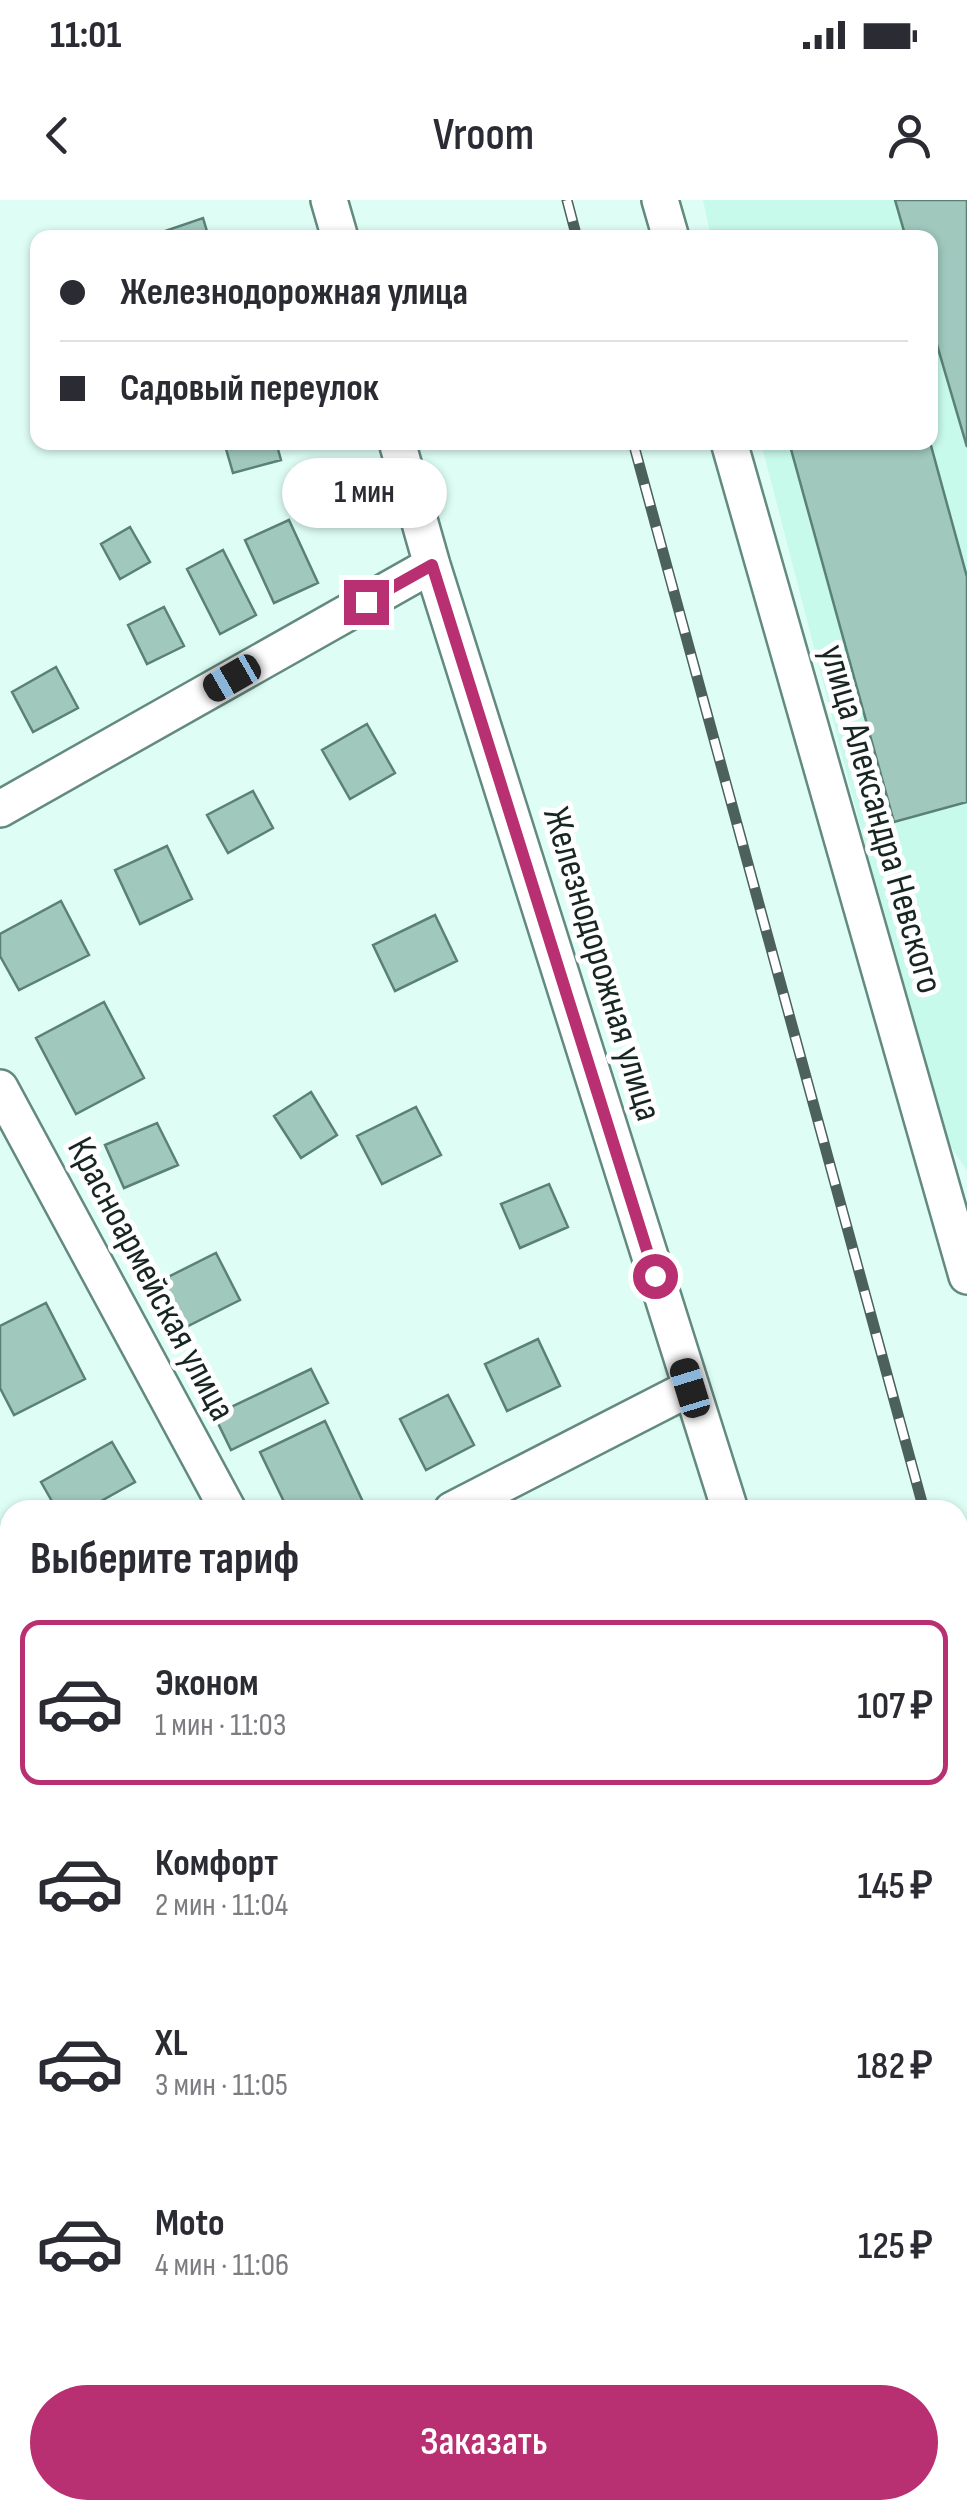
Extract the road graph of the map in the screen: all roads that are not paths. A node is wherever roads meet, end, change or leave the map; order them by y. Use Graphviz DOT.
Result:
graph roads {
  1 [pos="329,200"];
  2 [pos="660,200"];
  3 [pos="338,230"];
  4 [pos="669,230"];
  5 [pos="400,450"];
  6 [pos="732,450"];
  7 [pos="432,565"];
  8 [pos="0,809"];
  9 [pos="0,1088"];
  10 [pos="967,1276"];
  11 [pos="690,1388"];
  12 [pos="223,1500"];
  13 [pos="472,1500"];
  14 [pos="727,1500"];
  1 -- 3 [label="street"];
  2 -- 4 [label="street"];
  5 -- 7 [label="street, Железнодорожная улица"];
  6 -- 10 [label="street, улица Александра Невского"];
  7 -- 8 [label="street"];
  7 -- 11 [label="street, Железнодорожная улица"];
  9 -- 12 [label="street, Красноармейская улица"];
  11 -- 13 [label="street"];
  11 -- 14 [label="street, Железнодорожная улица"];
}
